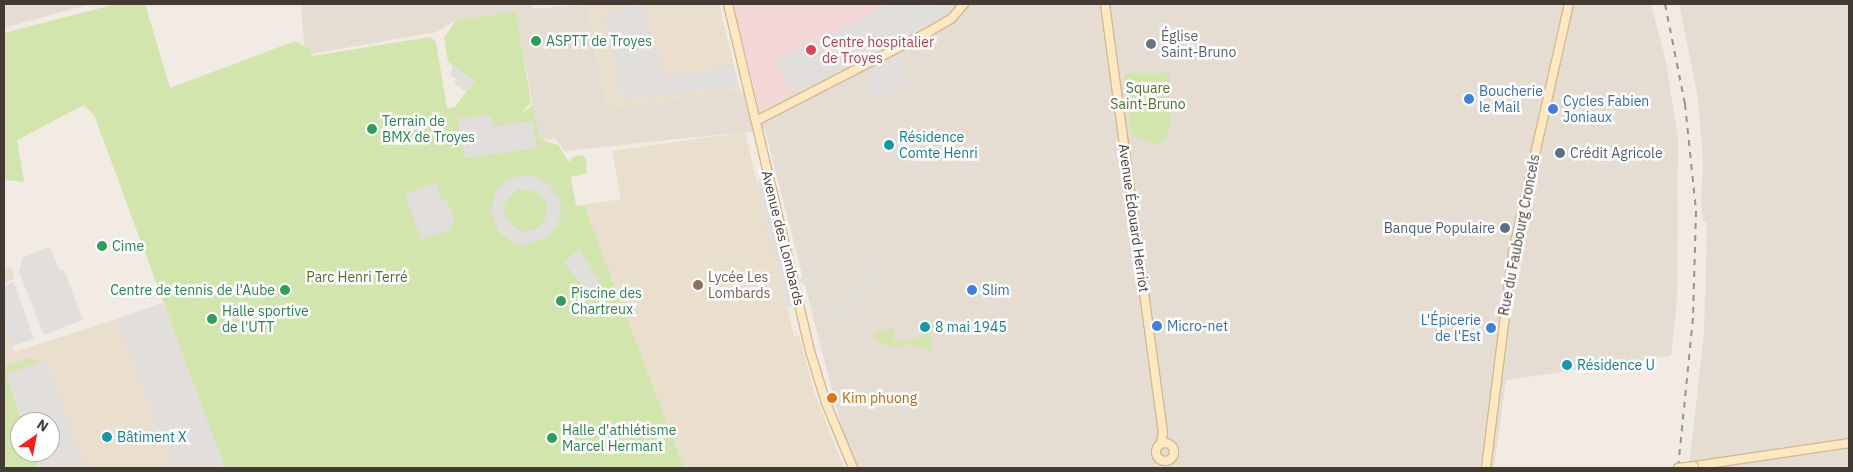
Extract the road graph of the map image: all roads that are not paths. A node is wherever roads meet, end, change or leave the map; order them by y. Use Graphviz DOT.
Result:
graph roads {
  1 [pos="728,4"];
  2 [pos="964,4"];
  3 [pos="1105,4"];
  4 [pos="1569,4"];
  5 [pos="756,121"];
  6 [pos="1163,433"];
  7 [pos="1849,442"];
  8 [pos="1160,445"];
  9 [pos="1172,446"];
  10 [pos="1172,458"];
  11 [pos="1159,459"];
  12 [pos="854,468"];
  13 [pos="1164,468"];
  14 [pos="1170,468"];
  15 [pos="1486,468"];
  16 [pos="1678,468"];
  1 -- 5 [label="street, Avenue des Lombards"];
  2 -- 5 [label="street"];
  3 -- 6 [label="street, Avenue Édouard Herriot"];
  4 -- 15 [label="street, Rue du Faubourg Croncels"];
  5 -- 12 [label="street, Avenue des Lombards"];
  6 -- 8 [label="street, Avenue Édouard Herriot"];
  6 -- 9 [label="street, Avenue Édouard Herriot"];
  7 -- 16 [label="street, bridge"];
  8 -- 9 [label="street"];
  8 -- 11 [label="street"];
  9 -- 10 [label="street"];
  10 -- 11 [label="street"];
  10 -- 14 [label="street"];
  11 -- 13 [label="street"];
}
